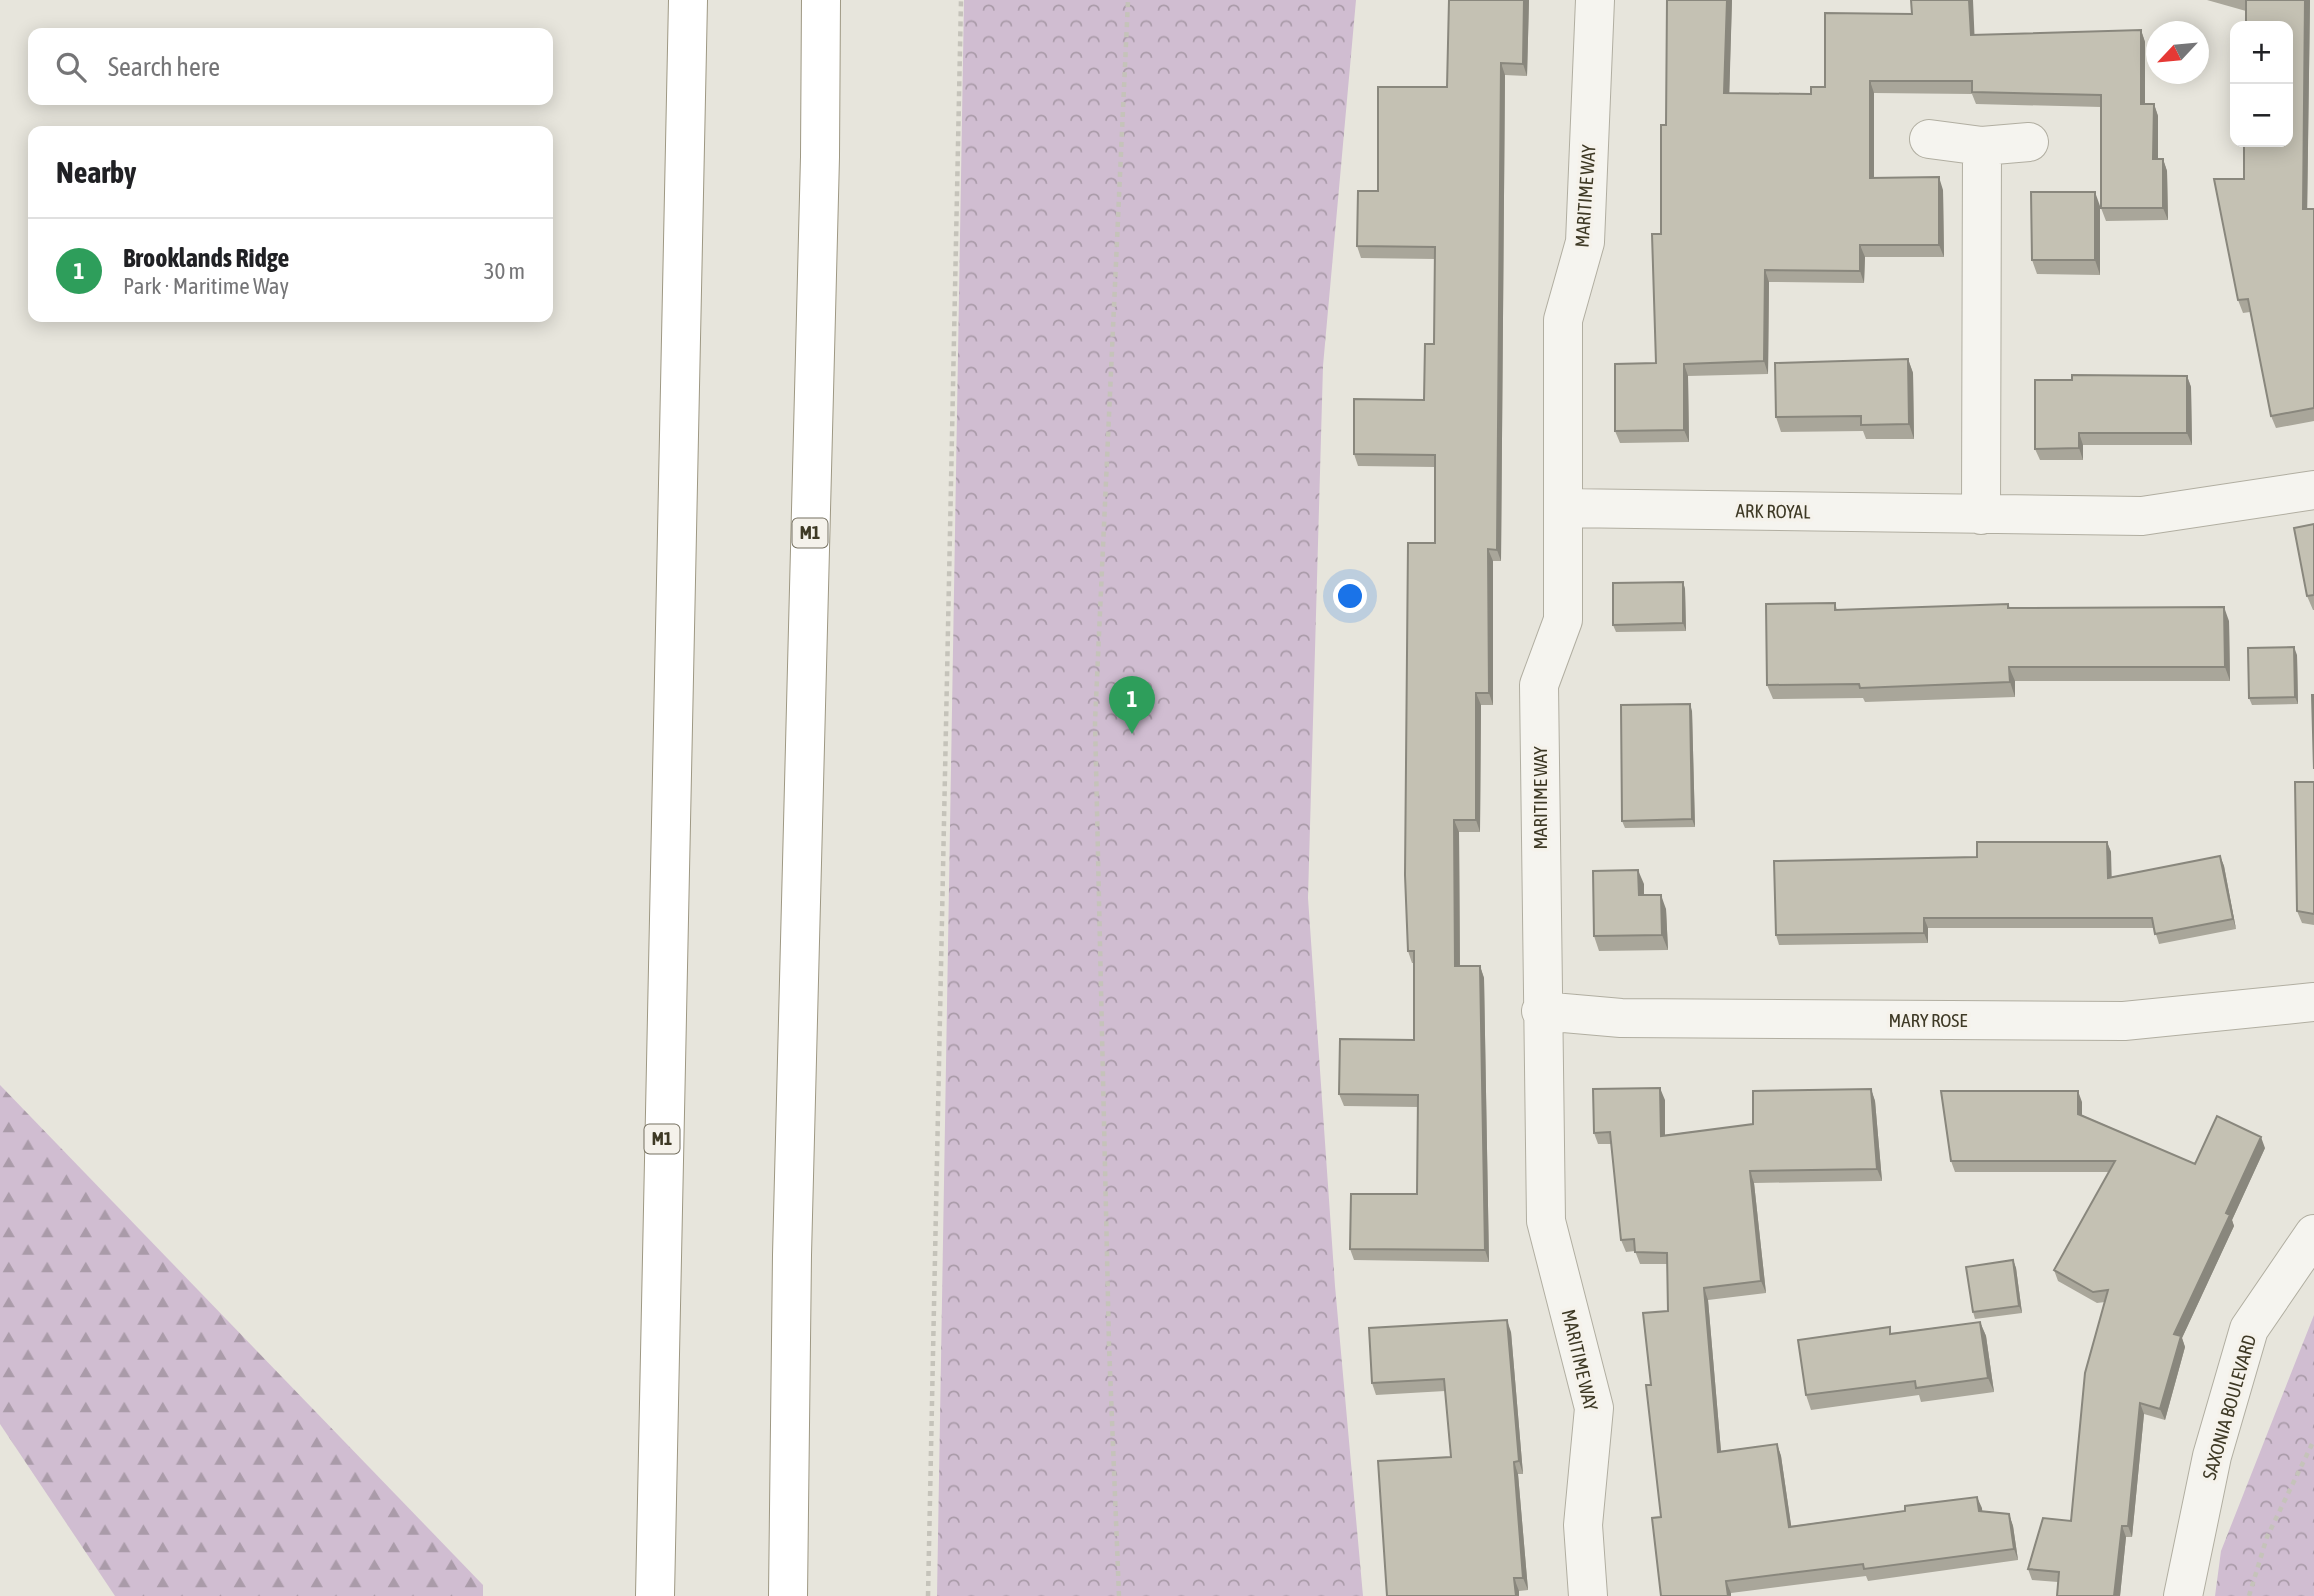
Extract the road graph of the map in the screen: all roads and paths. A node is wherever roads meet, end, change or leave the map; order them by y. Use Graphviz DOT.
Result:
graph roads {
  1 [pos="688,0"];
  2 [pos="821,0"];
  3 [pos="961,0"];
  4 [pos="1128,0"];
  5 [pos="1595,0"];
  6 [pos="1929,139"];
  7 [pos="2029,142"];
  8 [pos="1982,146"];
  9 [pos="2314,490"];
  10 [pos="1564,508"];
  11 [pos="1982,515"];
  12 [pos="2314,1002"];
  13 [pos="1541,1011"];
  14 [pos="2314,1234"];
  15 [pos="2314,1440"];
  16 [pos="655,1596"];
  17 [pos="788,1596"];
  18 [pos="928,1596"];
  19 [pos="1119,1596"];
  20 [pos="1587,1596"];
  21 [pos="2183,1596"];
  22 [pos="2249,1596"];
  1 -- 16 [label="highway, M1"];
  2 -- 17 [label="highway, M1"];
  3 -- 18 [label="path"];
  4 -- 19 [label="path"];
  5 -- 10 [label="street, MARITIME WAY"];
  6 -- 8 [label="street"];
  7 -- 8 [label="street"];
  8 -- 11 [label="street"];
  9 -- 11 [label="street, ARK ROYAL"];
  10 -- 11 [label="street, ARK ROYAL"];
  10 -- 13 [label="street, MARITIME WAY"];
  12 -- 13 [label="street, MARY ROSE"];
  13 -- 20 [label="street, MARITIME WAY"];
  14 -- 21 [label="street, SAXONIA BOULEVARD"];
  15 -- 22 [label="path"];
}
